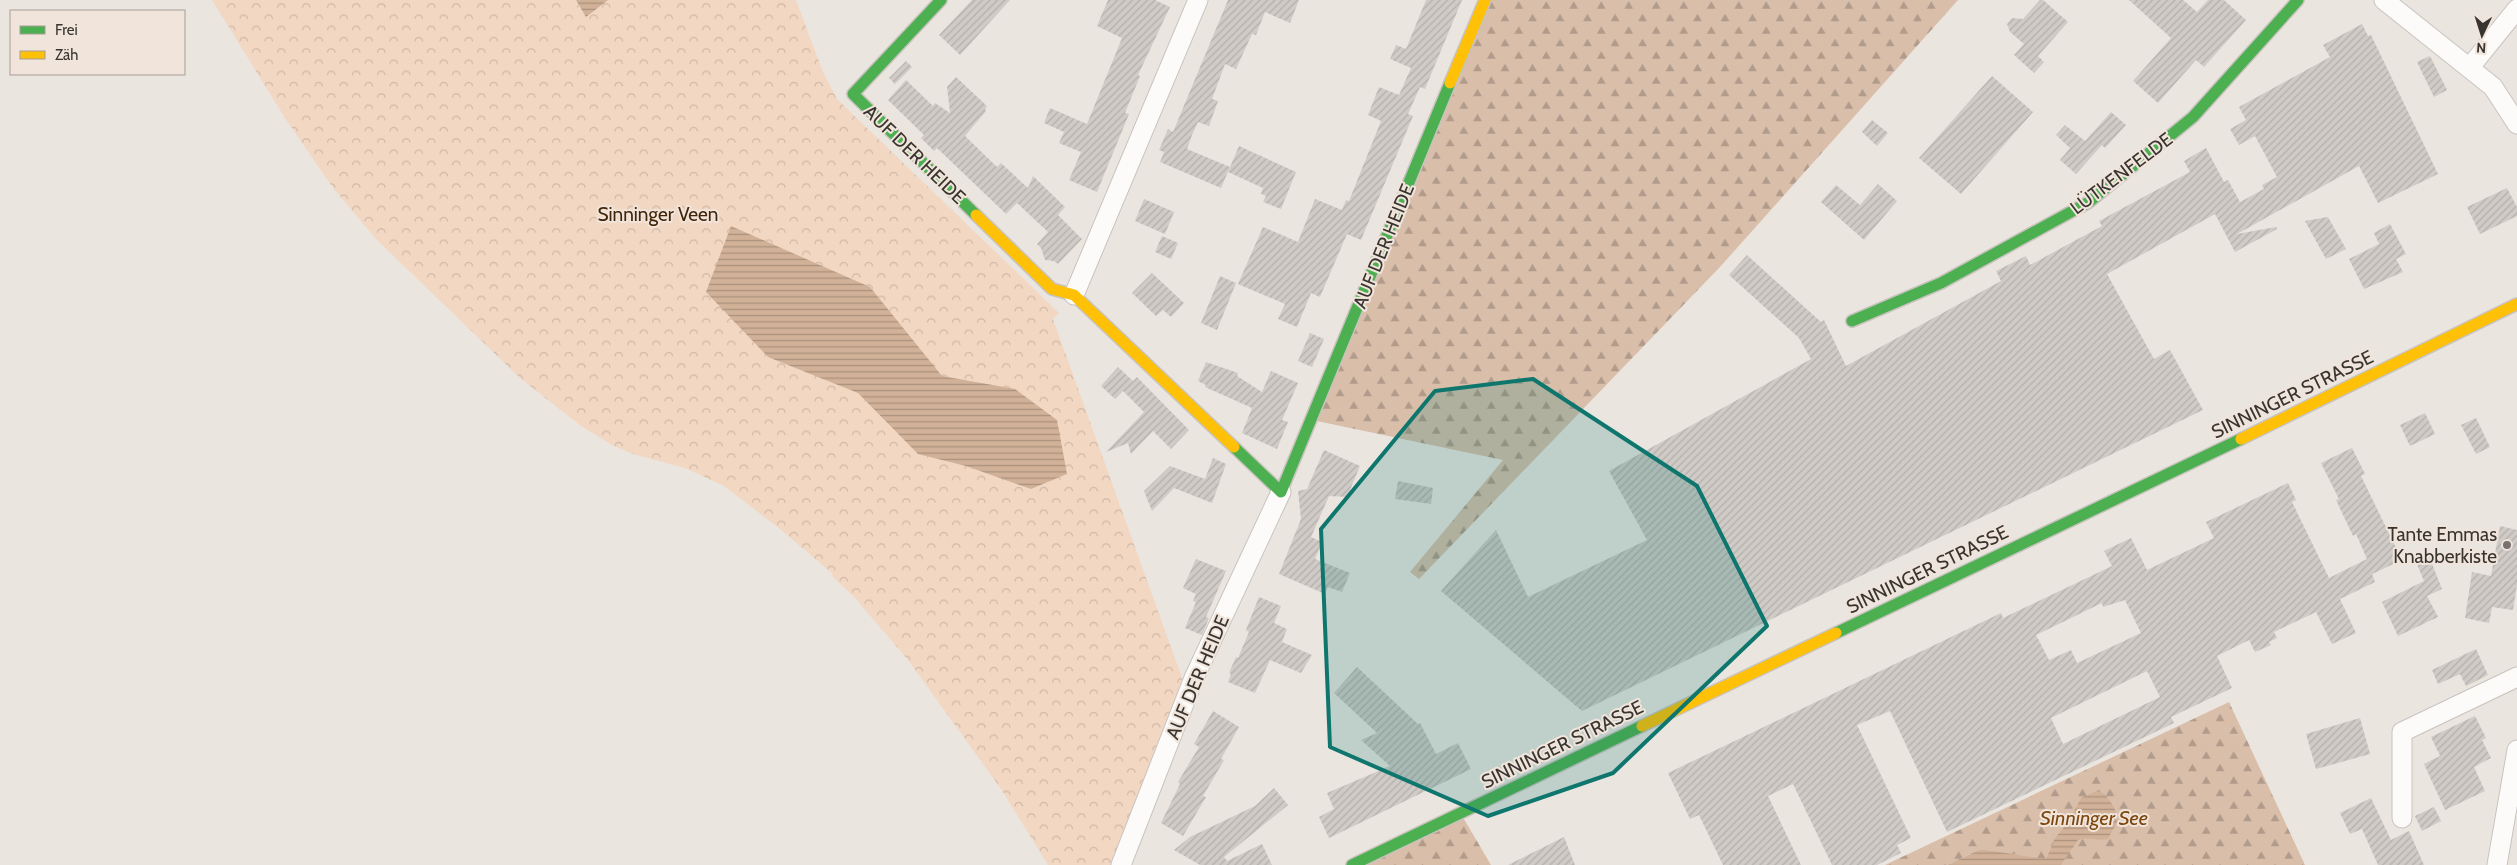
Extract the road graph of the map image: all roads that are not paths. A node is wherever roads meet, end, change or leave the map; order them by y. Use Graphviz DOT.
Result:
graph roads {
  1 [pos="941,0"];
  2 [pos="1198,0"];
  3 [pos="1485,0"];
  4 [pos="2298,0"];
  5 [pos="2384,0"];
  6 [pos="2517,9"];
  7 [pos="2470,67"];
  8 [pos="2517,124"];
  9 [pos="1074,295"];
  10 [pos="2517,304"];
  11 [pos="1852,321"];
  12 [pos="1281,492"];
  13 [pos="2517,677"];
  14 [pos="2516,756"];
  15 [pos="2402,818"];
  16 [pos="1121,865"];
  17 [pos="1352,865"];
  18 [pos="2498,865"];
  1 -- 9 [label="street, AUF DER HEIDE"];
  2 -- 9 [label="street"];
  3 -- 12 [label="street, AUF DER HEIDE"];
  4 -- 11 [label="street, LÜTKENFELDE"];
  5 -- 7 [label="street"];
  6 -- 7 [label="street"];
  7 -- 8 [label="street"];
  9 -- 12 [label="street, AUF DER HEIDE"];
  10 -- 17 [label="street, SINNINGER STRASSE"];
  12 -- 16 [label="street, AUF DER HEIDE"];
  13 -- 15 [label="street"];
  14 -- 18 [label="street"];
}
